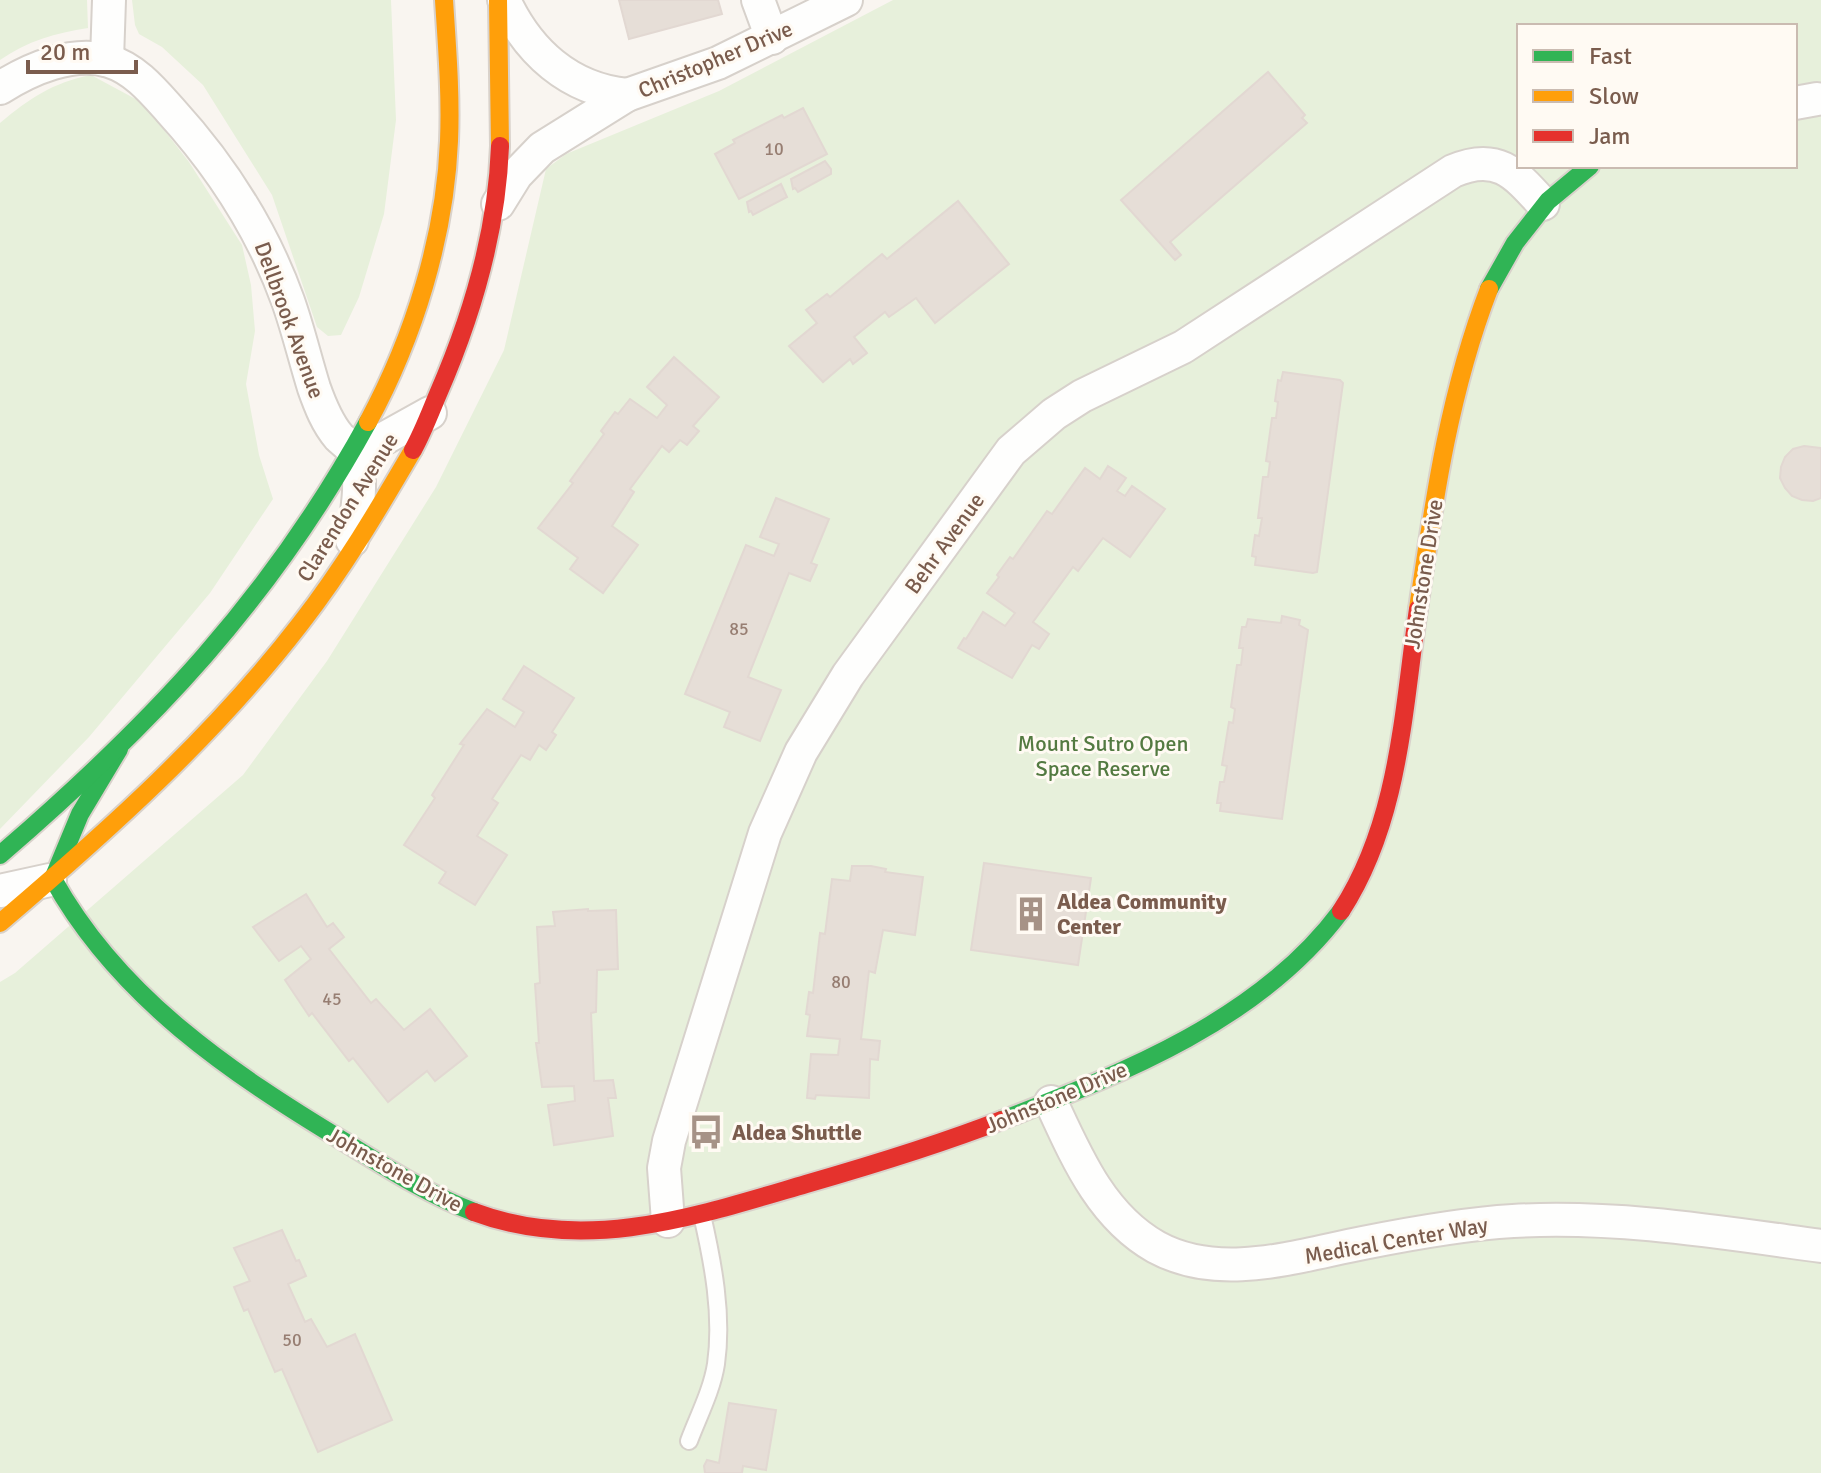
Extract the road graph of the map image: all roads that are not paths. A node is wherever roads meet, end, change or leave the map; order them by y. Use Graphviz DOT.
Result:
graph roads {
  1 [pos="109,0"];
  2 [pos="444,0"];
  3 [pos="501,0"];
  4 [pos="758,0"];
  5 [pos="846,0"];
  6 [pos="772,38"];
  7 [pos="107,60"];
  8 [pos="0,88"];
  9 [pos="627,95"];
  10 [pos="1588,168"];
  11 [pos="1543,204"];
  12 [pos="494,211"];
  13 [pos="430,413"];
  14 [pos="352,450"];
  15 [pos="349,555"];
  16 [pos="119,749"];
  17 [pos="0,855"];
  18 [pos="53,879"];
  19 [pos="0,891"];
  20 [pos="0,923"];
  21 [pos="1051,1102"];
  22 [pos="702,1214"];
  23 [pos="668,1221"];
  24 [pos="1821,1246"];
  25 [pos="689,1441"];
  1 -- 7 [label="street"];
  2 -- 14 [label="street, Clarendon Avenue"];
  3 -- 9 [label="street, Christopher Drive"];
  3 -- 12 [label="street, Clarendon Avenue"];
  4 -- 6 [label="street"];
  5 -- 6 [label="street, Christopher Drive"];
  6 -- 9 [label="street, Christopher Drive"];
  7 -- 8 [label="street"];
  7 -- 14 [label="street, Dellbrook Avenue"];
  9 -- 12 [label="street, Christopher Drive"];
  10 -- 11 [label="street, Johnstone Drive"];
  11 -- 21 [label="street, Johnstone Drive"];
  11 -- 23 [label="street, Behr Avenue"];
  12 -- 13 [label="street, Clarendon Avenue"];
  13 -- 14 [label="street"];
  13 -- 15 [label="street, Clarendon Avenue"];
  14 -- 15 [label="street, Dellbrook Avenue"];
  14 -- 16 [label="street, Clarendon Avenue"];
  15 -- 18 [label="street, Clarendon Avenue"];
  16 -- 17 [label="street, Clarendon Avenue"];
  16 -- 18 [label="street"];
  18 -- 19 [label="street"];
  18 -- 20 [label="street, Clarendon Avenue"];
  18 -- 23 [label="street, Johnstone Drive"];
  21 -- 22 [label="street, Johnstone Drive"];
  21 -- 24 [label="street, Medical Center Way"];
  22 -- 23 [label="street, Johnstone Drive"];
  22 -- 25 [label="lane"];
}
